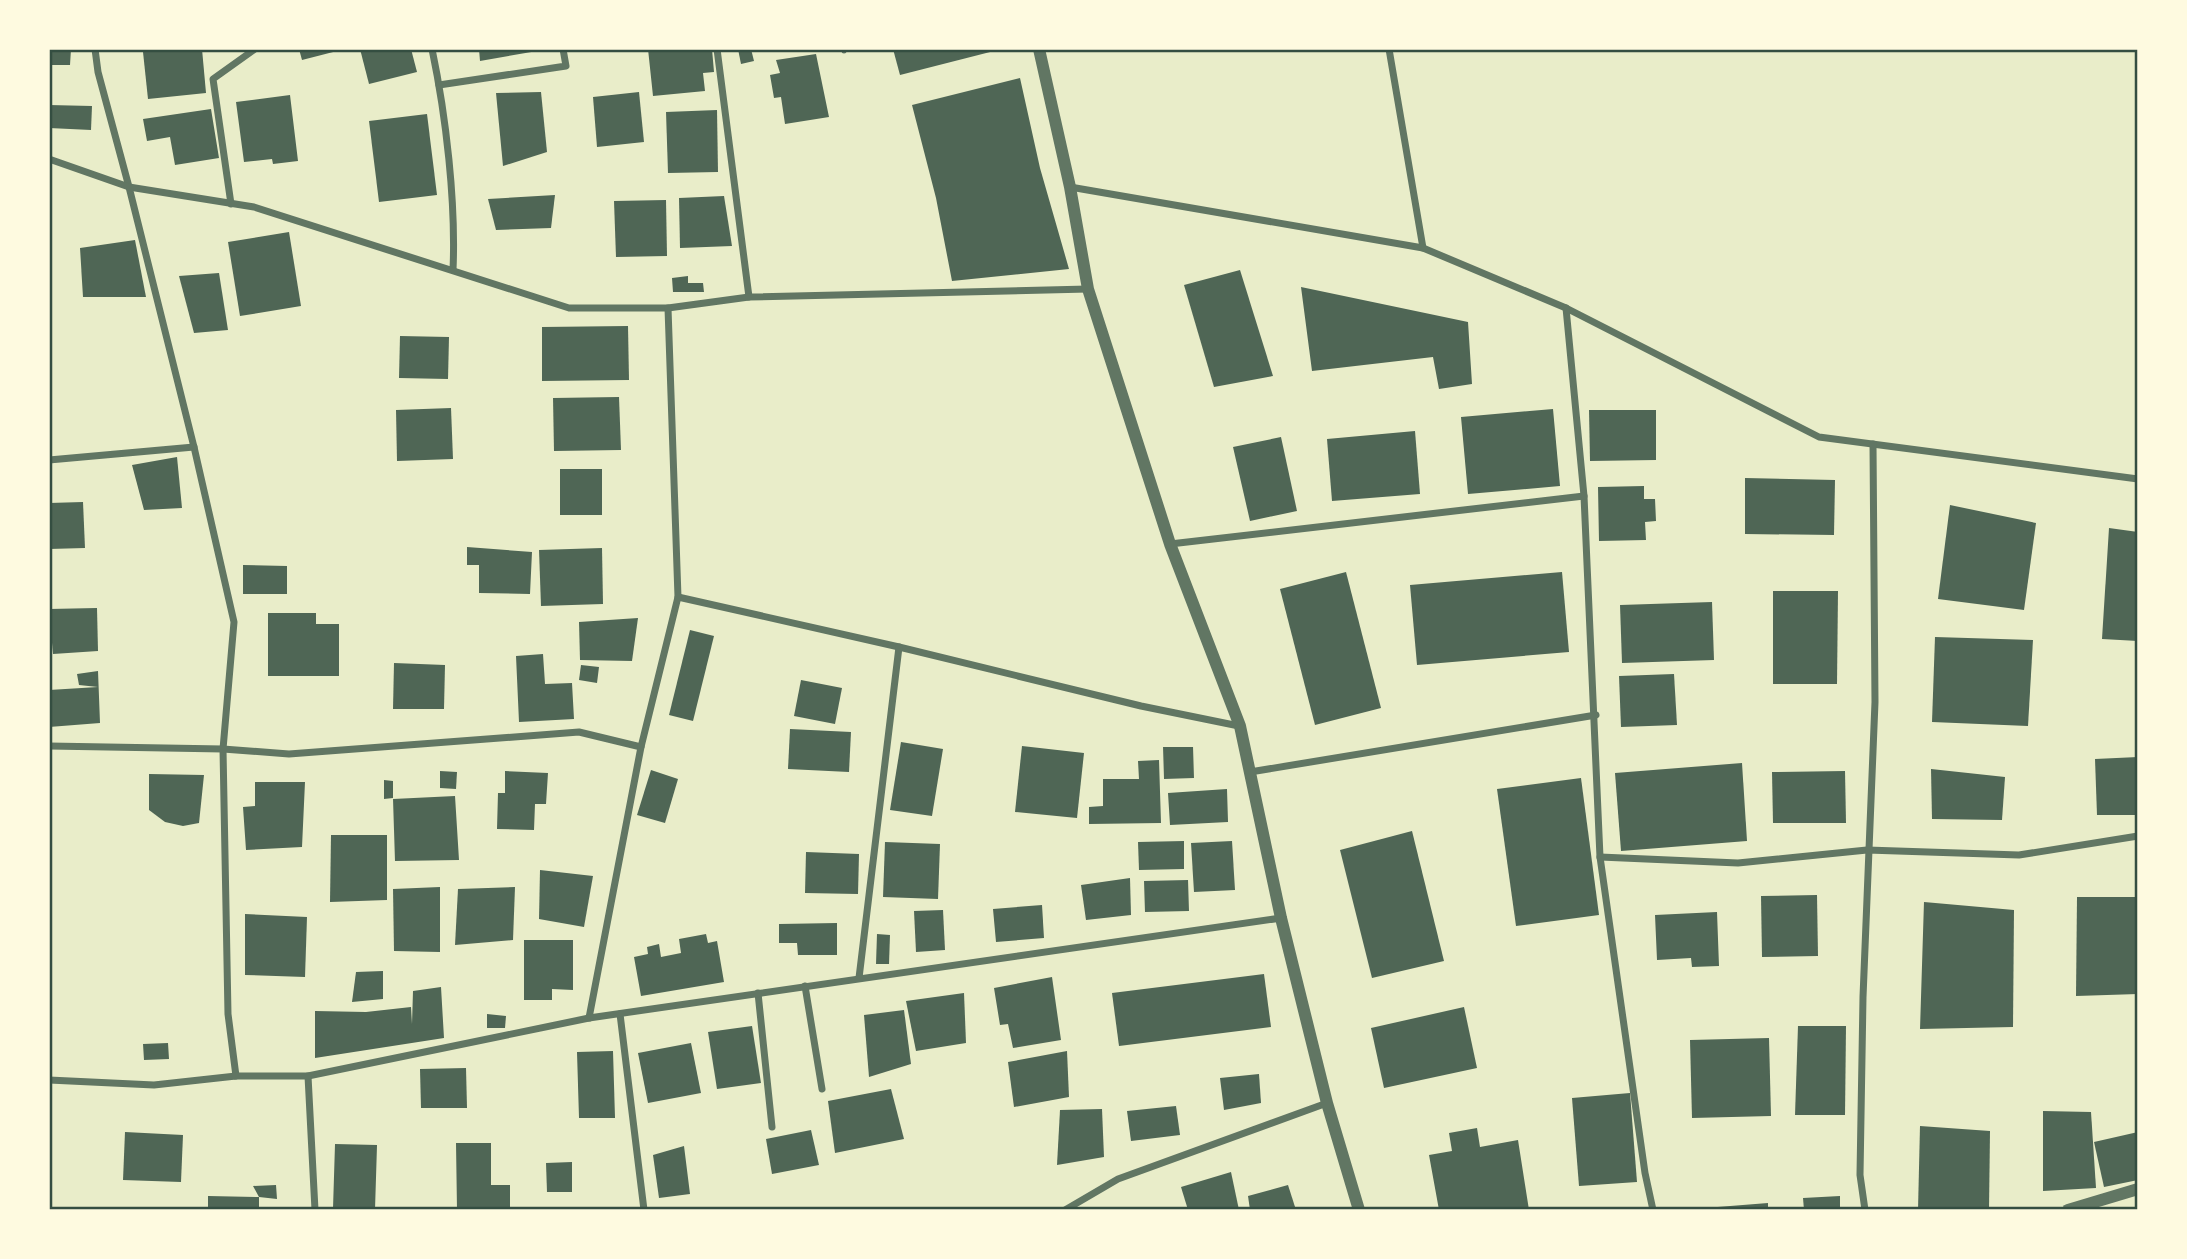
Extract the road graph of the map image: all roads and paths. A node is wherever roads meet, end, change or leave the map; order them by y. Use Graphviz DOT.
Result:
graph roads {
  1 [pos="95,49"];
  2 [pos="255,49"];
  3 [pos="432,49"];
  4 [pos="563,49"];
  5 [pos="717,49"];
  6 [pos="1039,49"];
  7 [pos="1389,49"];
  8 [pos="439,85"];
  9 [pos="49,159"];
  10 [pos="129,187"];
  11 [pos="1070,187"];
  12 [pos="231,204"];
  13 [pos="1423,248"];
  14 [pos="453,270"];
  15 [pos="1088,289"];
  16 [pos="748,297"];
  17 [pos="668,308"];
  18 [pos="1566,308"];
  19 [pos="1873,444"];
  20 [pos="194,447"];
  21 [pos="49,460"];
  22 [pos="2138,479"];
  23 [pos="1584,496"];
  24 [pos="1170,544"];
  25 [pos="678,597"];
  26 [pos="899,647"];
  27 [pos="1595,715"];
  28 [pos="1240,726"];
  29 [pos="49,747"];
  30 [pos="641,747"];
  31 [pos="223,750"];
  32 [pos="1250,772"];
  33 [pos="2138,836"];
  34 [pos="1867,850"];
  35 [pos="1600,857"];
  36 [pos="1281,918"];
  37 [pos="859,978"];
  38 [pos="805,986"];
  39 [pos="758,993"];
  40 [pos="620,1014"];
  41 [pos="589,1018"];
  42 [pos="236,1076"];
  43 [pos="307,1076"];
  44 [pos="49,1080"];
  45 [pos="822,1089"];
  46 [pos="1327,1103"];
  47 [pos="772,1127"];
  48 [pos="2138,1189"];
  49 [pos="315,1210"];
  50 [pos="645,1210"];
  51 [pos="1065,1210"];
  52 [pos="1359,1210"];
  53 [pos="1653,1210"];
  54 [pos="1865,1210"];
  55 [pos="2068,1210"];
  1 -- 10 [label="street"];
  2 -- 12 [label="street"];
  3 -- 8 [label="street"];
  4 -- 8 [label="street"];
  5 -- 16 [label="street"];
  6 -- 11 [label="street"];
  7 -- 13 [label="street"];
  8 -- 14 [label="street"];
  9 -- 10 [label="street"];
  10 -- 12 [label="street"];
  10 -- 20 [label="street"];
  11 -- 13 [label="street"];
  11 -- 15 [label="street"];
  12 -- 14 [label="street"];
  13 -- 18 [label="street"];
  14 -- 17 [label="street"];
  15 -- 16 [label="street"];
  15 -- 24 [label="street"];
  16 -- 17 [label="street"];
  17 -- 25 [label="street"];
  18 -- 19 [label="street"];
  18 -- 23 [label="street"];
  19 -- 22 [label="street"];
  19 -- 34 [label="street"];
  20 -- 21 [label="street"];
  20 -- 31 [label="street"];
  23 -- 24 [label="street"];
  23 -- 27 [label="street"];
  24 -- 28 [label="street"];
  25 -- 26 [label="street"];
  25 -- 30 [label="street"];
  26 -- 28 [label="street"];
  26 -- 37 [label="street"];
  27 -- 32 [label="street"];
  27 -- 35 [label="street"];
  28 -- 32 [label="street"];
  29 -- 31 [label="street"];
  30 -- 31 [label="street"];
  30 -- 41 [label="street"];
  31 -- 42 [label="street"];
  32 -- 36 [label="street"];
  33 -- 34 [label="street"];
  34 -- 35 [label="street"];
  34 -- 54 [label="street"];
  35 -- 53 [label="street"];
  36 -- 37 [label="street"];
  36 -- 46 [label="street"];
  37 -- 38 [label="street"];
  38 -- 39 [label="street"];
  38 -- 45 [label="street"];
  39 -- 40 [label="street"];
  39 -- 47 [label="street"];
  40 -- 41 [label="street"];
  40 -- 50 [label="street"];
  41 -- 43 [label="street"];
  42 -- 43 [label="street"];
  42 -- 44 [label="street"];
  43 -- 49 [label="street"];
  46 -- 51 [label="street"];
  46 -- 52 [label="street"];
  48 -- 55 [label="street"];
}
